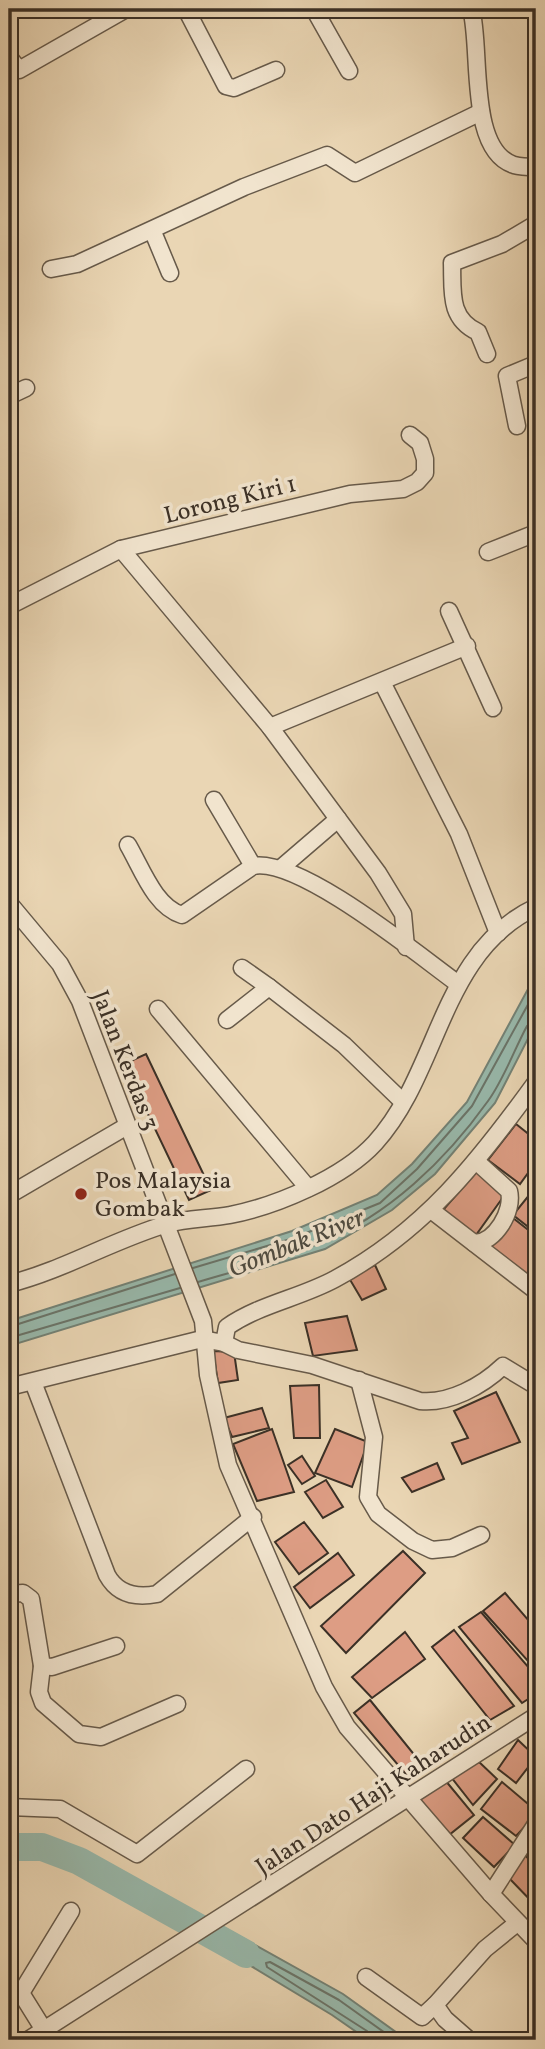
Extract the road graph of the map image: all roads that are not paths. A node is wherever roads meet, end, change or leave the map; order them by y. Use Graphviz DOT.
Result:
graph roads {
  1 [pos="186,9"];
  2 [pos="314,9"];
  3 [pos="471,9"];
  4 [pos="122,11"];
  5 [pos="9,57"];
  6 [pos="276,70"];
  7 [pos="349,71"];
  8 [pos="481,112"];
  9 [pos="536,167"];
  10 [pos="536,224"];
  11 [pos="152,232"];
  12 [pos="51,269"];
  13 [pos="170,273"];
  14 [pos="487,354"];
  15 [pos="536,364"];
  16 [pos="26,388"];
  17 [pos="9,396"];
  18 [pos="517,426"];
  19 [pos="410,435"];
  20 [pos="536,533"];
  21 [pos="121,549"];
  22 [pos="488,552"];
  23 [pos="9,606"];
  24 [pos="449,611"];
  25 [pos="467,646"];
  26 [pos="382,682"];
  27 [pos="493,708"];
  28 [pos="270,727"];
  29 [pos="215,800"];
  30 [pos="338,819"];
  31 [pos="128,845"];
  32 [pos="253,866"];
  33 [pos="281,868"];
  34 [pos="9,903"];
  35 [pos="536,907"];
  36 [pos="498,933"];
  37 [pos="406,947"];
  38 [pos="243,968"];
  39 [pos="457,983"];
  40 [pos="269,987"];
  41 [pos="158,1009"];
  42 [pos="227,1020"];
  43 [pos="536,1082"];
  44 [pos="531,1099"];
  45 [pos="403,1102"];
  46 [pos="127,1126"];
  47 [pos="477,1162"];
  48 [pos="308,1188"];
  49 [pos="9,1195"];
  50 [pos="431,1210"];
  51 [pos="168,1224"];
  52 [pos="474,1243"];
  53 [pos="9,1284"];
  54 [pos="536,1291"];
  55 [pos="202,1339"];
  56 [pos="224,1343"];
  57 [pos="359,1380"];
  58 [pos="33,1381"];
  59 [pos="536,1386"];
  60 [pos="9,1387"];
  61 [pos="253,1517"];
  62 [pos="481,1535"];
  63 [pos="9,1594"];
  64 [pos="116,1646"];
  65 [pos="42,1666"];
  66 [pos="177,1704"];
  67 [pos="536,1716"];
  68 [pos="246,1769"];
  69 [pos="407,1797"];
  70 [pos="9,1807"];
  71 [pos="536,1824"];
  72 [pos="491,1894"];
  73 [pos="71,1911"];
  74 [pos="517,1923"];
  75 [pos="536,1941"];
  76 [pos="366,1977"];
  77 [pos="435,2005"];
  78 [pos="44,2030"];
  79 [pos="29,2040"];
  80 [pos="469,2040"];
  1 -- 6 [label="street"];
  2 -- 7 [label="street"];
  3 -- 8 [label="street"];
  4 -- 5 [label="street"];
  8 -- 9 [label="street"];
  8 -- 11 [label="street"];
  10 -- 14 [label="street"];
  11 -- 12 [label="street"];
  11 -- 13 [label="street"];
  15 -- 18 [label="street"];
  16 -- 17 [label="street"];
  19 -- 21 [label="street, Lorong Kiri 1"];
  20 -- 22 [label="street"];
  21 -- 23 [label="street, Lorong Kiri 1"];
  21 -- 28 [label="street"];
  24 -- 25 [label="street"];
  25 -- 26 [label="street"];
  25 -- 27 [label="street"];
  26 -- 28 [label="street"];
  26 -- 36 [label="street"];
  28 -- 30 [label="street"];
  29 -- 32 [label="street"];
  30 -- 33 [label="street"];
  30 -- 37 [label="street"];
  31 -- 32 [label="street"];
  32 -- 33 [label="street"];
  33 -- 37 [label="street"];
  34 -- 46 [label="street, Jalan Kerdas 3"];
  35 -- 36 [label="street"];
  36 -- 39 [label="street"];
  37 -- 39 [label="street"];
  38 -- 40 [label="street"];
  39 -- 45 [label="street"];
  40 -- 42 [label="street"];
  40 -- 45 [label="street"];
  41 -- 48 [label="street"];
  43 -- 44 [label="street"];
  44 -- 47 [label="street"];
  45 -- 48 [label="street"];
  46 -- 49 [label="street"];
  46 -- 51 [label="street, Jalan Kerdas 3"];
  47 -- 50 [label="street"];
  47 -- 52 [label="street"];
  48 -- 51 [label="street"];
  50 -- 52 [label="street"];
  50 -- 56 [label="street"];
  51 -- 53 [label="street"];
  51 -- 55 [label="street, Jalan Kerdas 3"];
  52 -- 54 [label="street"];
  55 -- 56 [label="street"];
  55 -- 58 [label="street"];
  55 -- 61 [label="street"];
  56 -- 57 [label="street"];
  57 -- 59 [label="street"];
  57 -- 62 [label="street"];
  58 -- 60 [label="street"];
  58 -- 61 [label="street"];
  61 -- 69 [label="street"];
  63 -- 65 [label="street"];
  64 -- 65 [label="street"];
  65 -- 66 [label="street"];
  67 -- 69 [label="street, Jalan Dato Haji Kaharudin"];
  68 -- 70 [label="street"];
  69 -- 72 [label="street"];
  69 -- 78 [label="street, Jalan Dato Haji Kaharudin"];
  71 -- 72 [label="street"];
  72 -- 74 [label="street"];
  73 -- 78 [label="street"];
  74 -- 75 [label="street"];
  74 -- 77 [label="street"];
  76 -- 77 [label="street"];
  77 -- 80 [label="street"];
  78 -- 79 [label="street, Jalan Dato Haji Kaharudin"];
}
